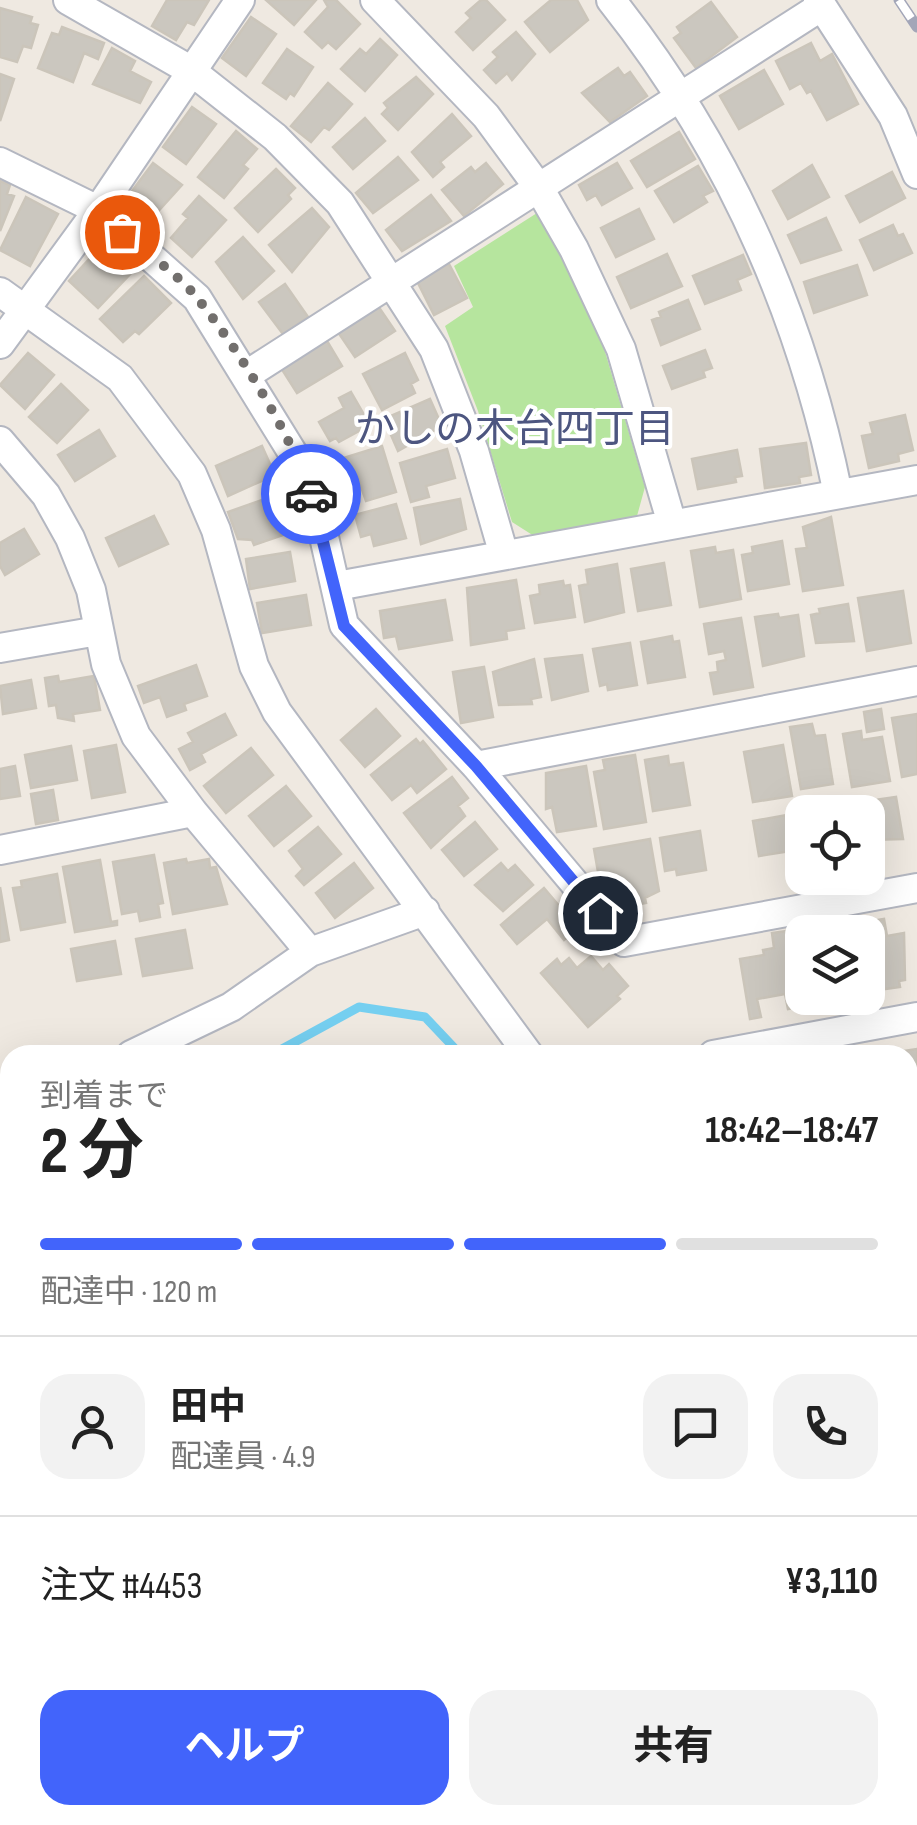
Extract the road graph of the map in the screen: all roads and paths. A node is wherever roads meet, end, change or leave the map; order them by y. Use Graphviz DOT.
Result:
graph roads {
  1 [pos="68,0"];
  2 [pos="240,0"];
  3 [pos="375,0"];
  4 [pos="611,0"];
  5 [pos="820,3"];
  6 [pos="190,70"];
  7 [pos="684,98"];
  8 [pos="0,162"];
  9 [pos="917,174"];
  10 [pos="539,188"];
  11 [pos="98,210"];
  12 [pos="393,284"];
  13 [pos="0,292"];
  14 [pos="25,307"];
  15 [pos="0,344"];
  16 [pos="248,374"];
  17 [pos="0,440"];
  18 [pos="917,480"];
  19 [pos="838,494"];
  20 [pos="672,524"];
  21 [pos="504,555"];
  22 [pos="338,586"];
  23 [pos="98,632"];
  24 [pos="0,648"];
  25 [pos="917,681"];
  26 [pos="476,766"];
  27 [pos="193,812"];
  28 [pos="0,850"];
  29 [pos="917,888"];
  30 [pos="425,910"];
  31 [pos="310,952"];
  32 [pos="917,1017"];
  33 [pos="152,1045"];
  34 [pos="522,1045"];
  35 [pos="767,1045"];
  1 -- 6 [label="street"];
  2 -- 6 [label="street"];
  3 -- 10 [label="street"];
  4 -- 7 [label="street"];
  5 -- 7 [label="street"];
  5 -- 9 [label="street"];
  6 -- 11 [label="street"];
  6 -- 12 [label="street"];
  7 -- 10 [label="street"];
  7 -- 19 [label="street"];
  8 -- 11 [label="street"];
  10 -- 12 [label="street"];
  10 -- 20 [label="street"];
  11 -- 14 [label="street"];
  11 -- 16 [label="street"];
  12 -- 16 [label="street"];
  12 -- 21 [label="street"];
  13 -- 14 [label="street"];
  14 -- 15 [label="street"];
  14 -- 30 [label="street"];
  16 -- 22 [label="street"];
  17 -- 23 [label="street"];
  18 -- 19 [label="street"];
  19 -- 20 [label="street"];
  20 -- 21 [label="street"];
  21 -- 22 [label="street"];
  22 -- 26 [label="street"];
  23 -- 24 [label="street"];
  23 -- 27 [label="street"];
  25 -- 26 [label="street"];
  26 -- 29 [label="street"];
  27 -- 28 [label="street"];
  27 -- 31 [label="street"];
  30 -- 31 [label="street"];
  30 -- 34 [label="street"];
  31 -- 33 [label="street"];
  32 -- 35 [label="street"];
}
